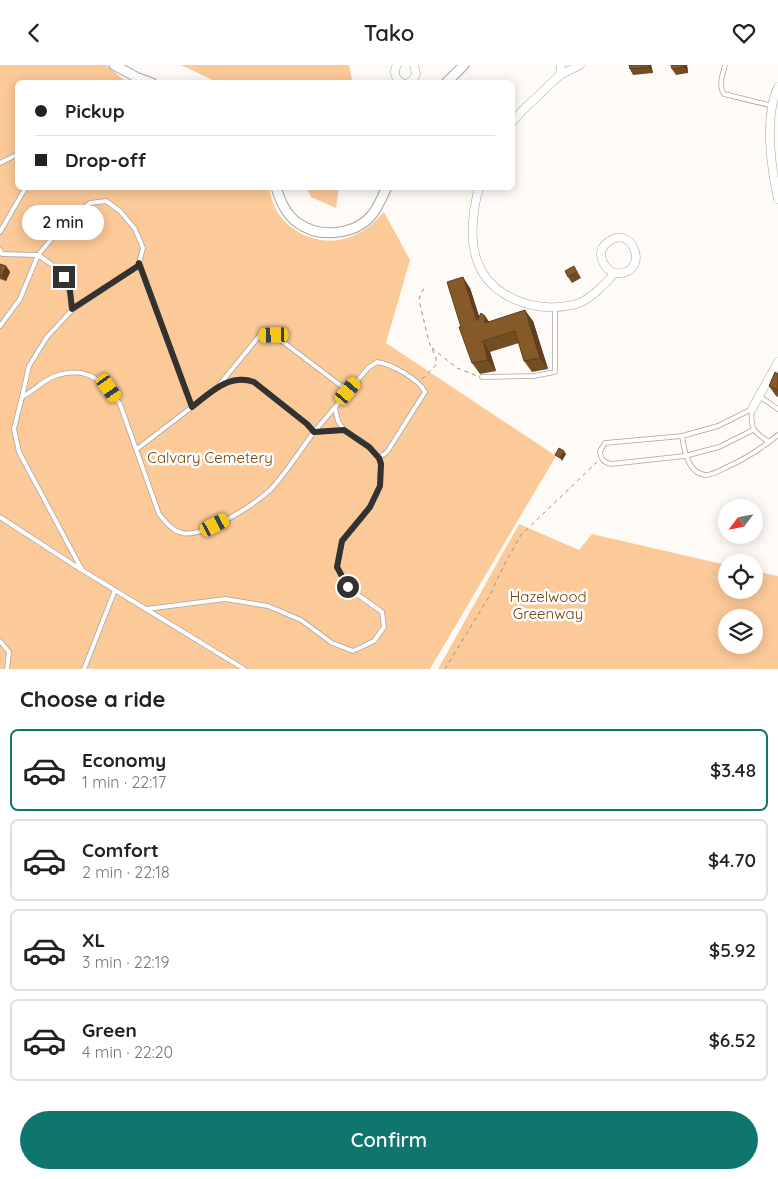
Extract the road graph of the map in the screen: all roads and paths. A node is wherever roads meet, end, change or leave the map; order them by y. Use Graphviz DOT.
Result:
graph roads {
  1 [pos="114,65"];
  2 [pos="397,65"];
  3 [pos="414,65"];
  4 [pos="464,65"];
  5 [pos="561,65"];
  6 [pos="580,65"];
  7 [pos="725,65"];
  8 [pos="560,75"];
  9 [pos="144,80"];
  10 [pos="399,80"];
  11 [pos="411,80"];
  12 [pos="449,80"];
  13 [pos="778,87"];
  14 [pos="773,107"];
  15 [pos="515,118"];
  16 [pos="15,156"];
  17 [pos="0,163"];
  18 [pos="24,190"];
  19 [pos="277,190"];
  20 [pos="386,190"];
  21 [pos="478,190"];
  22 [pos="778,199"];
  23 [pos="0,232"];
  24 [pos="0,250"];
  25 [pos="38,255"];
  26 [pos="139,263"];
  27 [pos="614,273"];
  28 [pos="425,287"];
  29 [pos="555,307"];
  30 [pos="72,309"];
  31 [pos="0,326"];
  32 [pos="432,347"];
  33 [pos="778,362"];
  34 [pos="482,377"];
  35 [pos="422,386"];
  36 [pos="218,387"];
  37 [pos="348,391"];
  38 [pos="759,396"];
  39 [pos="22,397"];
  40 [pos="192,407"];
  41 [pos="334,408"];
  42 [pos="752,409"];
  43 [pos="778,409"];
  44 [pos="344,430"];
  45 [pos="753,430"];
  46 [pos="314,432"];
  47 [pos="778,435"];
  48 [pos="682,436"];
  49 [pos="769,442"];
  50 [pos="137,449"];
  51 [pos="686,456"];
  52 [pos="379,458"];
  53 [pos="601,458"];
  54 [pos="0,517"];
  55 [pos="82,570"];
  56 [pos="115,590"];
  57 [pos="147,609"];
  58 [pos="0,641"];
  59 [pos="7,669"];
  60 [pos="84,669"];
  61 [pos="244,669"];
  62 [pos="446,669"];
  1 -- 9 [label="street"];
  2 -- 10 [label="street"];
  3 -- 11 [label="street"];
  4 -- 12 [label="street"];
  5 -- 8 [label="street"];
  6 -- 8 [label="street"];
  7 -- 14 [label="lane"];
  8 -- 15 [label="street"];
  13 -- 14 [label="street"];
  14 -- 22 [label="street"];
  16 -- 17 [label="lane"];
  18 -- 23 [label="lane"];
  19 -- 20 [label="street"];
  21 -- 29 [label="street"];
  24 -- 25 [label="lane"];
  25 -- 26 [label="lane"];
  25 -- 30 [label="lane"];
  25 -- 31 [label="lane"];
  26 -- 30 [label="lane"];
  26 -- 40 [label="lane"];
  27 -- 27 [label="street"];
  27 -- 29 [label="street"];
  28 -- 32 [label="path"];
  29 -- 34 [label="lane"];
  30 -- 39 [label="lane"];
  32 -- 34 [label="path"];
  32 -- 35 [label="path"];
  33 -- 38 [label="street"];
  35 -- 37 [label="lane"];
  35 -- 52 [label="lane"];
  36 -- 37 [label="lane"];
  36 -- 40 [label="lane"];
  36 -- 46 [label="lane"];
  37 -- 41 [label="lane"];
  38 -- 42 [label="street"];
  38 -- 43 [label="lane"];
  39 -- 50 [label="lane"];
  39 -- 55 [label="lane"];
  40 -- 50 [label="lane"];
  41 -- 44 [label="lane"];
  41 -- 46 [label="lane"];
  42 -- 45 [label="lane"];
  42 -- 48 [label="lane"];
  44 -- 46 [label="lane"];
  44 -- 52 [label="lane"];
  45 -- 49 [label="lane"];
  45 -- 51 [label="lane"];
  46 -- 50 [label="lane"];
  47 -- 49 [label="lane"];
  48 -- 51 [label="lane"];
  48 -- 53 [label="lane"];
  49 -- 51 [label="lane"];
  51 -- 53 [label="lane"];
  52 -- 57 [label="lane"];
  53 -- 62 [label="path"];
  54 -- 55 [label="lane"];
  55 -- 56 [label="lane"];
  56 -- 57 [label="lane"];
  56 -- 60 [label="lane"];
  57 -- 61 [label="lane"];
  58 -- 59 [label="lane"];
}
